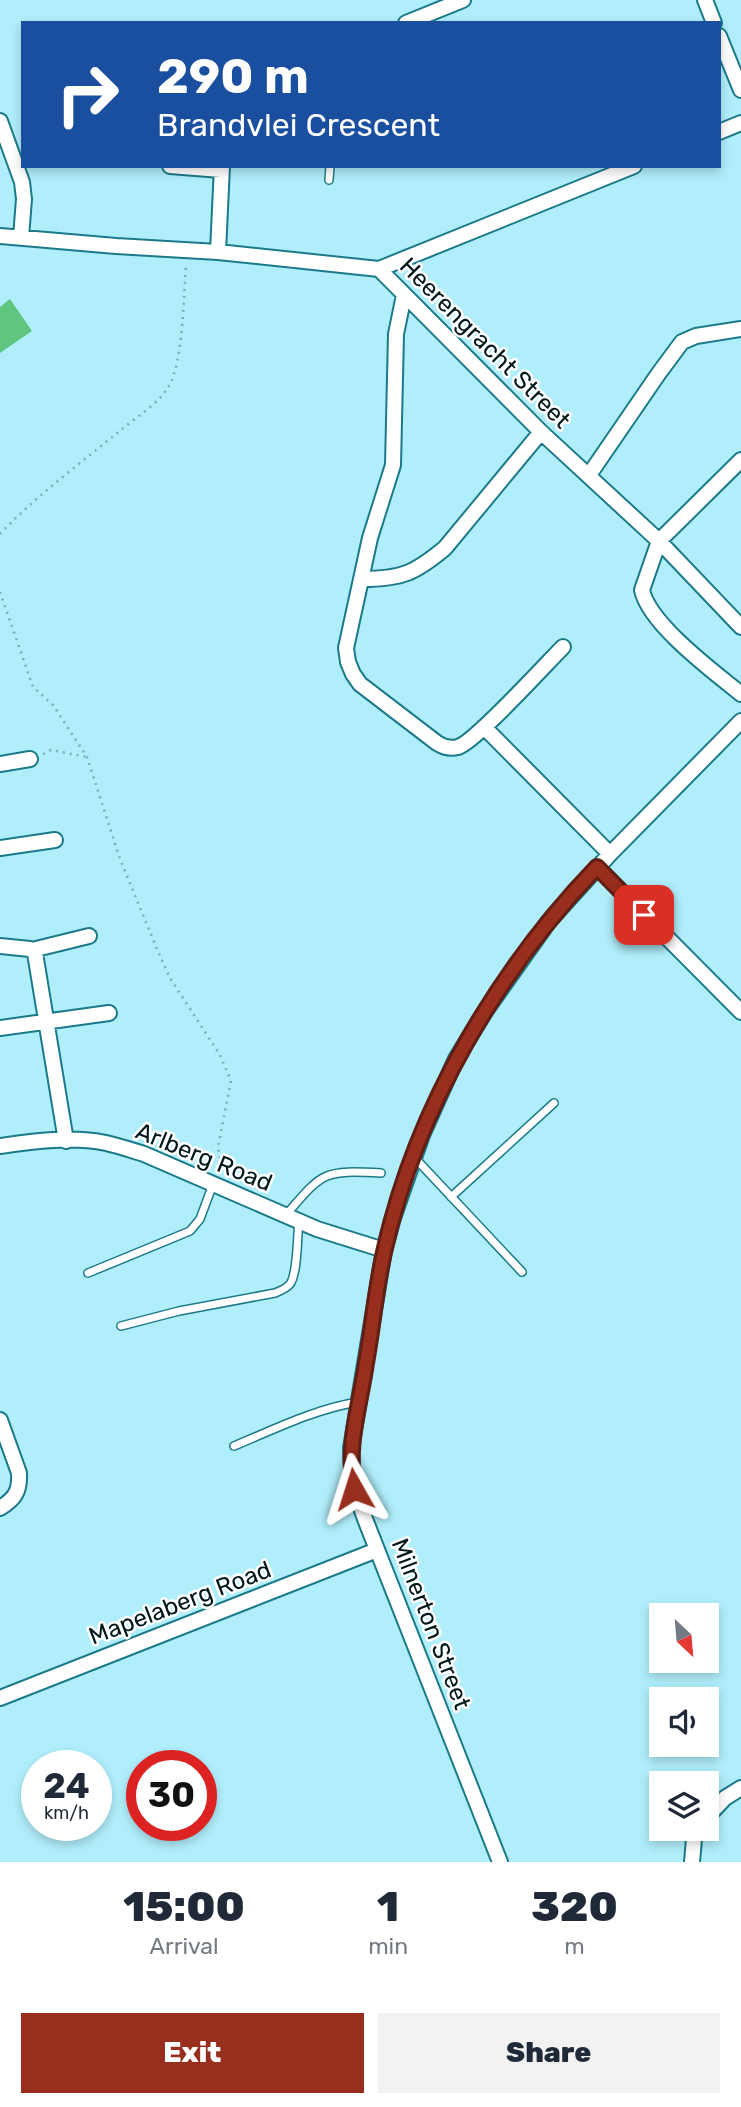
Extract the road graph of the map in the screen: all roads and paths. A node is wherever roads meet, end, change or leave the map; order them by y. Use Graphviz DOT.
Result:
graph roads {
  1 [pos="463,0"];
  2 [pos="705,0"];
  3 [pos="411,21"];
  4 [pos="713,21"];
  5 [pos="721,41"];
  6 [pos="741,90"];
  7 [pos="0,121"];
  8 [pos="741,123"];
  9 [pos="721,131"];
  10 [pos="222,168"];
  11 [pos="330,168"];
  12 [pos="629,168"];
  13 [pos="329,180"];
  14 [pos="0,236"];
  15 [pos="22,237"];
  16 [pos="188,250"];
  17 [pos="218,252"];
  18 [pos="379,269"];
  19 [pos="404,295"];
  20 [pos="741,329"];
  21 [pos="541,432"];
  22 [pos="741,460"];
  23 [pos="589,475"];
  24 [pos="0,534"];
  25 [pos="659,541"];
  26 [pos="362,579"];
  27 [pos="0,592"];
  28 [pos="741,627"];
  29 [pos="563,647"];
  30 [pos="741,694"];
  31 [pos="741,721"];
  32 [pos="484,727"];
  33 [pos="87,757"];
  34 [pos="30,760"];
  35 [pos="0,764"];
  36 [pos="55,840"];
  37 [pos="0,848"];
  38 [pos="610,854"];
  39 [pos="597,867"];
  40 [pos="89,936"];
  41 [pos="0,946"];
  42 [pos="32,950"];
  43 [pos="741,1012"];
  44 [pos="109,1013"];
  45 [pos="46,1022"];
  46 [pos="0,1028"];
  47 [pos="554,1103"];
  48 [pos="66,1141"];
  49 [pos="0,1146"];
  50 [pos="414,1156"];
  51 [pos="381,1173"];
  52 [pos="219,1186"];
  53 [pos="451,1196"];
  54 [pos="292,1219"];
  55 [pos="384,1250"];
  56 [pos="522,1272"];
  57 [pos="88,1273"];
  58 [pos="121,1326"];
  59 [pos="359,1402"];
  60 [pos="0,1420"];
  61 [pos="234,1446"];
  62 [pos="0,1508"];
  63 [pos="377,1550"];
  64 [pos="0,1698"];
  65 [pos="741,1788"];
  66 [pos="719,1804"];
  67 [pos="694,1841"];
  68 [pos="500,1862"];
  69 [pos="692,1862"];
  1 -- 3 [label="street"];
  2 -- 4 [label="street"];
  5 -- 6 [label="street"];
  7 -- 15 [label="street"];
  8 -- 9 [label="street"];
  10 -- 17 [label="street"];
  11 -- 13 [label="lane"];
  12 -- 18 [label="street"];
  14 -- 15 [label="street, Heerengracht Street"];
  15 -- 16 [label="street, Heerengracht Street"];
  16 -- 17 [label="street, Heerengracht Street"];
  16 -- 24 [label="path"];
  17 -- 18 [label="street, Heerengracht Street"];
  18 -- 19 [label="street, Heerengracht Street"];
  19 -- 21 [label="street, Heerengracht Street"];
  19 -- 26 [label="street"];
  20 -- 23 [label="street"];
  21 -- 23 [label="street, Heerengracht Street"];
  21 -- 26 [label="street"];
  22 -- 25 [label="street"];
  23 -- 25 [label="street, Heerengracht Street"];
  25 -- 28 [label="street, Heerengracht Street"];
  25 -- 30 [label="street"];
  26 -- 32 [label="street"];
  27 -- 33 [label="path"];
  29 -- 32 [label="street"];
  31 -- 38 [label="street, Milnerton Street"];
  32 -- 38 [label="street"];
  33 -- 34 [label="path"];
  33 -- 52 [label="path"];
  34 -- 35 [label="street"];
  36 -- 37 [label="street"];
  38 -- 39 [label="street, Milnerton Street"];
  39 -- 43 [label="street"];
  39 -- 50 [label="street, Milnerton Street"];
  40 -- 42 [label="street"];
  41 -- 42 [label="street"];
  42 -- 45 [label="street"];
  44 -- 45 [label="street"];
  45 -- 46 [label="street"];
  45 -- 48 [label="street"];
  47 -- 53 [label="lane"];
  48 -- 49 [label="street, Arlberg Road"];
  48 -- 52 [label="street, Arlberg Road"];
  50 -- 53 [label="lane"];
  50 -- 55 [label="street, Milnerton Street"];
  51 -- 54 [label="lane"];
  52 -- 54 [label="street, Arlberg Road"];
  52 -- 57 [label="lane"];
  53 -- 56 [label="lane"];
  54 -- 55 [label="street, Arlberg Road"];
  54 -- 58 [label="lane"];
  55 -- 59 [label="street, Milnerton Street"];
  59 -- 61 [label="lane"];
  59 -- 63 [label="street, Milnerton Street"];
  60 -- 62 [label="street"];
  63 -- 64 [label="street, Mapelaberg Road"];
  63 -- 68 [label="street, Milnerton Street"];
  65 -- 66 [label="street"];
  67 -- 69 [label="street"];
}
